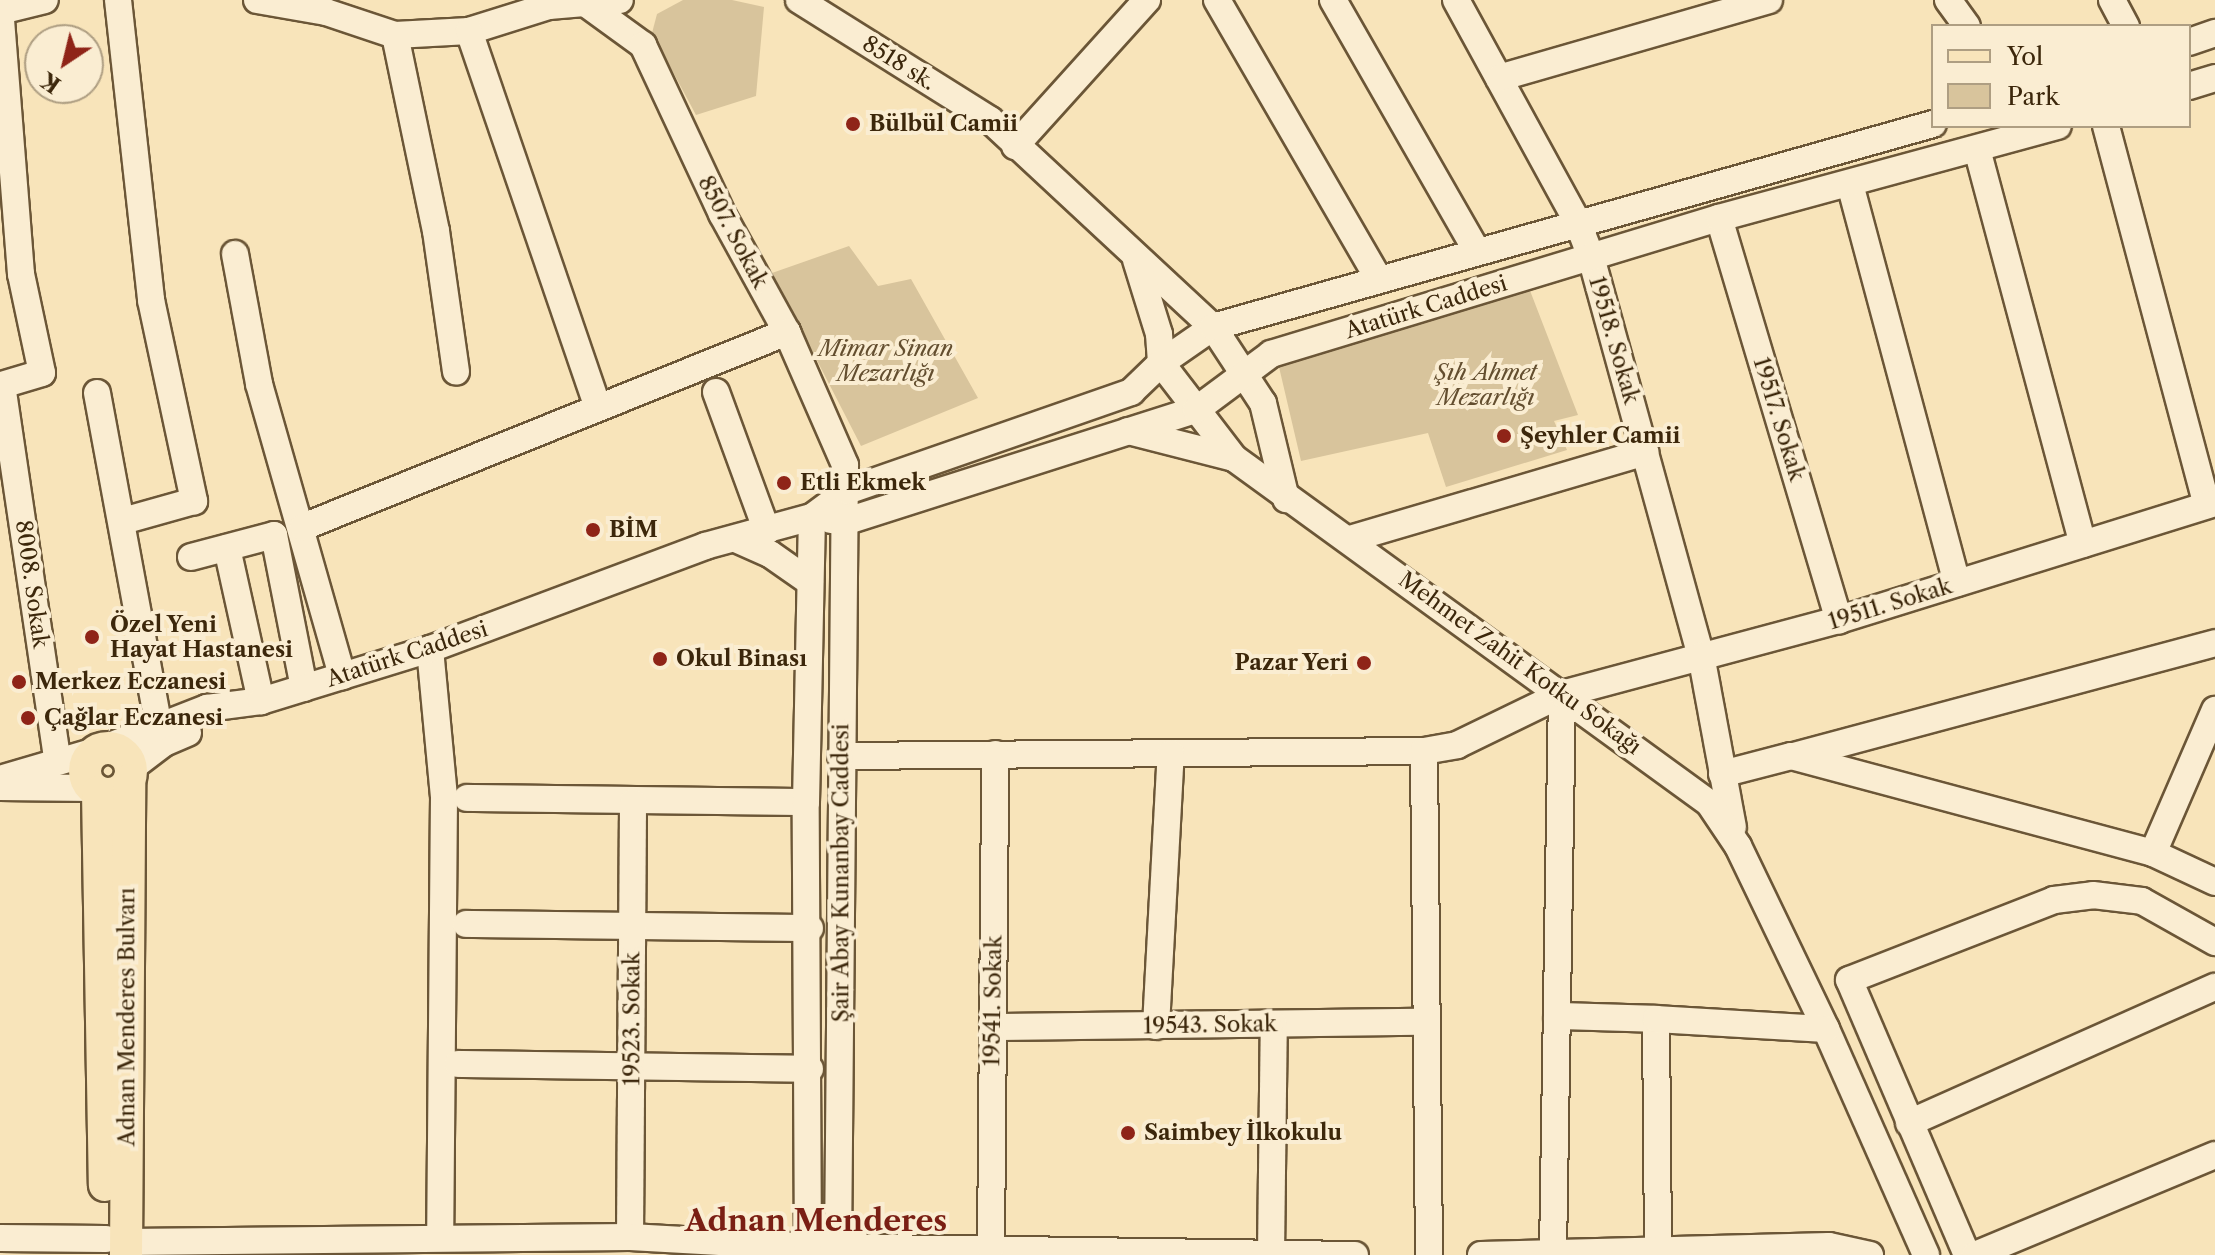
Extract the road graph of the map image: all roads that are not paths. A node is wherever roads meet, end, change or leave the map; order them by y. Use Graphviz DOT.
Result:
graph roads {
  1 [pos="45,0"];
  2 [pos="118,0"];
  3 [pos="257,0"];
  4 [pos="620,0"];
  5 [pos="799,0"];
  6 [pos="1147,0"];
  7 [pos="1217,0"];
  8 [pos="1333,0"];
  9 [pos="1769,0"];
  10 [pos="1948,0"];
  11 [pos="2112,0"];
  12 [pos="1461,1"];
  13 [pos="585,2"];
  14 [pos="0,9"];
  15 [pos="1966,24"];
  16 [pos="2125,24"];
  17 [pos="469,31"];
  18 [pos="2215,33"];
  19 [pos="395,35"];
  20 [pos="2191,41"];
  21 [pos="1499,78"];
  22 [pos="2215,78"];
  23 [pos="2191,85"];
  24 [pos="1931,125"];
  25 [pos="2051,128"];
  26 [pos="2107,128"];
  27 [pos="1015,146"];
  28 [pos="1977,149"];
  29 [pos="1850,184"];
  30 [pos="1719,218"];
  31 [pos="1578,223"];
  32 [pos="1477,251"];
  33 [pos="235,254"];
  34 [pos="1591,257"];
  35 [pos="1136,260"];
  36 [pos="1379,280"];
  37 [pos="1213,327"];
  38 [pos="787,332"];
  39 [pos="1161,363"];
  40 [pos="456,372"];
  41 [pos="1245,374"];
  42 [pos="716,392"];
  43 [pos="97,393"];
  44 [pos="597,405"];
  45 [pos="1196,410"];
  46 [pos="4,418"];
  47 [pos="1128,431"];
  48 [pos="1645,452"];
  49 [pos="1234,458"];
  50 [pos="847,491"];
  51 [pos="1286,499"];
  52 [pos="2211,504"];
  53 [pos="812,517"];
  54 [pos="123,521"];
  55 [pos="844,522"];
  56 [pos="303,527"];
  57 [pos="767,531"];
  58 [pos="736,539"];
  59 [pos="1350,539"];
  60 [pos="2083,544"];
  61 [pos="227,548"];
  62 [pos="191,557"];
  63 [pos="810,582"];
  64 [pos="1957,583"];
  65 [pos="1839,620"];
  66 [pos="2215,643"];
  67 [pos="430,649"];
  68 [pos="1701,655"];
  69 [pos="342,676"];
  70 [pos="304,688"];
  71 [pos="1562,694"];
  72 [pos="261,701"];
  73 [pos="2215,710"];
  74 [pos="159,728"];
  75 [pos="99,750"];
  76 [pos="1424,751"];
  77 [pos="1171,753"];
  78 [pos="995,754"];
  79 [pos="841,756"];
  80 [pos="1791,756"];
  81 [pos="57,759"];
  82 [pos="130,774"];
  83 [pos="0,779"];
  84 [pos="0,787"];
  85 [pos="1719,789"];
  86 [pos="94,790"];
  87 [pos="467,798"];
  88 [pos="633,802"];
  89 [pos="806,802"];
  90 [pos="2153,853"];
  91 [pos="2215,882"];
  92 [pos="632,923"];
  93 [pos="466,924"];
  94 [pos="810,928"];
  95 [pos="2215,942"];
  96 [pos="2215,987"];
  97 [pos="1557,1016"];
  98 [pos="1656,1019"];
  99 [pos="1426,1022"];
  100 [pos="1274,1024"];
  101 [pos="1156,1026"];
  102 [pos="993,1027"];
  103 [pos="1826,1029"];
  104 [pos="458,1064"];
  105 [pos="633,1064"];
  106 [pos="810,1069"];
  107 [pos="1909,1123"];
  108 [pos="2215,1155"];
  109 [pos="440,1235"];
  110 [pos="0,1238"];
  111 [pos="642,1243"];
  112 [pos="116,1248"];
  113 [pos="991,1248"];
  114 [pos="238,1249"];
  115 [pos="350,1249"];
  116 [pos="838,1250"];
  117 [pos="808,1251"];
  118 [pos="1829,1251"];
  119 [pos="1553,1253"];
  120 [pos="1658,1253"];
  121 [pos="1189,1254"];
  122 [pos="1271,1254"];
  123 [pos="1355,1255"];
  124 [pos="1429,1255"];
  125 [pos="1481,1255"];
  126 [pos="1870,1255"];
  127 [pos="1926,1255"];
  128 [pos="1967,1255"];
  129 [pos="1975,1255"];
  1 -- 14 [label="street"];
  2 -- 54 [label="street"];
  3 -- 19 [label="street"];
  4 -- 13 [label="street"];
  5 -- 27 [label="street, 8518 sk."];
  6 -- 27 [label="street"];
  7 -- 36 [label="street"];
  8 -- 32 [label="street"];
  9 -- 21 [label="street"];
  10 -- 15 [label="street"];
  11 -- 16 [label="street"];
  12 -- 21 [label="street, 19518. Sokak"];
  13 -- 17 [label="street"];
  13 -- 38 [label="street, 8507. Sokak"];
  14 -- 46 [label="street, 8008. Sokak"];
  17 -- 19 [label="street"];
  17 -- 44 [label="street"];
  18 -- 20 [label="street"];
  19 -- 40 [label="street"];
  21 -- 31 [label="street, 19518. Sokak"];
  22 -- 23 [label="street"];
  24 -- 31 [label="street, Atatürk Caddesi"];
  25 -- 28 [label="street, Atatürk Caddesi"];
  26 -- 52 [label="street"];
  27 -- 35 [label="street, 8518 sk."];
  28 -- 29 [label="street, Atatürk Caddesi"];
  28 -- 60 [label="street"];
  29 -- 30 [label="street, Atatürk Caddesi"];
  29 -- 64 [label="street"];
  30 -- 34 [label="street, Atatürk Caddesi"];
  30 -- 65 [label="street, 19517. Sokak"];
  31 -- 32 [label="street, Atatürk Caddesi"];
  31 -- 34 [label="street, 19518. Sokak"];
  32 -- 36 [label="street, Atatürk Caddesi"];
  33 -- 56 [label="street"];
  34 -- 41 [label="street, Atatürk Caddesi"];
  34 -- 48 [label="street, 19518. Sokak"];
  35 -- 37 [label="street, 8518 sk."];
  35 -- 39 [label="street"];
  36 -- 37 [label="street, Atatürk Caddesi"];
  37 -- 39 [label="street, Atatürk Caddesi"];
  37 -- 41 [label="street, 8518 sk."];
  38 -- 44 [label="street"];
  38 -- 50 [label="street, 8507. Sokak"];
  39 -- 45 [label="street"];
  39 -- 50 [label="street, Atatürk Caddesi"];
  41 -- 45 [label="street, Atatürk Caddesi"];
  41 -- 51 [label="street, 8518 sk."];
  42 -- 57 [label="street"];
  43 -- 54 [label="street"];
  44 -- 56 [label="street"];
  45 -- 47 [label="street, Atatürk Caddesi"];
  45 -- 49 [label="street"];
  46 -- 81 [label="street, 8008. Sokak"];
  47 -- 49 [label="street"];
  47 -- 55 [label="street, Atatürk Caddesi"];
  48 -- 59 [label="street"];
  48 -- 68 [label="street, 19518. Sokak"];
  49 -- 51 [label="street, Mehmet Zahit Kotku Sokağı"];
  50 -- 53 [label="street, Atatürk Caddesi"];
  50 -- 55 [label="street, Şair Abay Kunanbay Caddesi"];
  51 -- 59 [label="street, Mehmet Zahit Kotku Sokağı"];
  52 -- 60 [label="street, 19511. Sokak"];
  53 -- 55 [label="street, Atatürk Caddesi"];
  53 -- 57 [label="street, Atatürk Caddesi"];
  53 -- 63 [label="street, Şair Abay Kunanbay Caddesi"];
  54 -- 74 [label="street"];
  55 -- 79 [label="street, Şair Abay Kunanbay Caddesi"];
  56 -- 69 [label="street"];
  57 -- 58 [label="street, Atatürk Caddesi"];
  58 -- 63 [label="street"];
  58 -- 67 [label="street, Atatürk Caddesi"];
  59 -- 71 [label="street, Mehmet Zahit Kotku Sokağı"];
  60 -- 64 [label="street, 19511. Sokak"];
  61 -- 62 [label="street"];
  61 -- 70 [label="street"];
  61 -- 72 [label="street"];
  63 -- 89 [label="street, Şair Abay Kunanbay Caddesi"];
  64 -- 65 [label="street, 19511. Sokak"];
  65 -- 68 [label="street, 19511. Sokak"];
  66 -- 80 [label="street"];
  67 -- 69 [label="street, Atatürk Caddesi"];
  67 -- 109 [label="street"];
  68 -- 71 [label="street, 19511. Sokak"];
  68 -- 85 [label="street, 19518. Sokak"];
  69 -- 70 [label="street, Atatürk Caddesi"];
  70 -- 72 [label="street, Atatürk Caddesi"];
  71 -- 76 [label="street, 19511. Sokak"];
  71 -- 85 [label="street, Mehmet Zahit Kotku Sokağı"];
  71 -- 97 [label="street"];
  72 -- 74 [label="street, Atatürk Caddesi"];
  72 -- 82 [label="street"];
  73 -- 90 [label="street"];
  74 -- 75 [label="street, Atatürk Caddesi"];
  75 -- 81 [label="street, Atatürk Caddesi"];
  75 -- 82 [label="main road"];
  75 -- 86 [label="main road"];
  76 -- 77 [label="street, 19511. Sokak"];
  76 -- 99 [label="street"];
  77 -- 78 [label="street, 19511. Sokak"];
  77 -- 101 [label="street"];
  78 -- 79 [label="street, 19511. Sokak"];
  78 -- 102 [label="street, 19541. Sokak"];
  79 -- 116 [label="street, Şair Abay Kunanbay Caddesi"];
  80 -- 85 [label="street"];
  80 -- 90 [label="street"];
  81 -- 83 [label="street, Atatürk Caddesi"];
  82 -- 86 [label="main road"];
  82 -- 112 [label="main road, Adnan Menderes Bulvarı"];
  84 -- 86 [label="street"];
  85 -- 103 [label="street, Mehmet Zahit Kotku Sokağı"];
  86 -- 112 [label="main road, Adnan Menderes Bulvarı"];
  87 -- 88 [label="street"];
  88 -- 89 [label="street"];
  88 -- 92 [label="street, 19523. Sokak"];
  89 -- 94 [label="street, Şair Abay Kunanbay Caddesi"];
  90 -- 91 [label="street"];
  92 -- 93 [label="street"];
  92 -- 94 [label="street"];
  92 -- 105 [label="street, 19523. Sokak"];
  94 -- 106 [label="street, Şair Abay Kunanbay Caddesi"];
  95 -- 107 [label="street"];
  96 -- 107 [label="street"];
  97 -- 98 [label="street"];
  97 -- 119 [label="street"];
  98 -- 103 [label="street"];
  98 -- 120 [label="street"];
  99 -- 100 [label="street, 19543. Sokak"];
  99 -- 124 [label="street"];
  100 -- 101 [label="street, 19543. Sokak"];
  100 -- 122 [label="street"];
  101 -- 102 [label="street, 19543. Sokak"];
  102 -- 113 [label="street, 19541. Sokak"];
  103 -- 127 [label="street, Mehmet Zahit Kotku Sokağı"];
  104 -- 105 [label="street"];
  105 -- 106 [label="street"];
  105 -- 111 [label="street, 19523. Sokak"];
  106 -- 117 [label="street, Şair Abay Kunanbay Caddesi"];
  107 -- 128 [label="street"];
  108 -- 129 [label="street"];
  109 -- 111 [label="street"];
  109 -- 115 [label="street"];
  110 -- 112 [label="street"];
  111 -- 117 [label="street"];
  112 -- 114 [label="street"];
  113 -- 116 [label="street"];
  113 -- 121 [label="street"];
  114 -- 115 [label="street"];
  116 -- 117 [label="street"];
  118 -- 120 [label="street"];
  118 -- 126 [label="street"];
  119 -- 120 [label="street"];
  119 -- 125 [label="street"];
  121 -- 122 [label="street"];
  122 -- 123 [label="street"];
}
